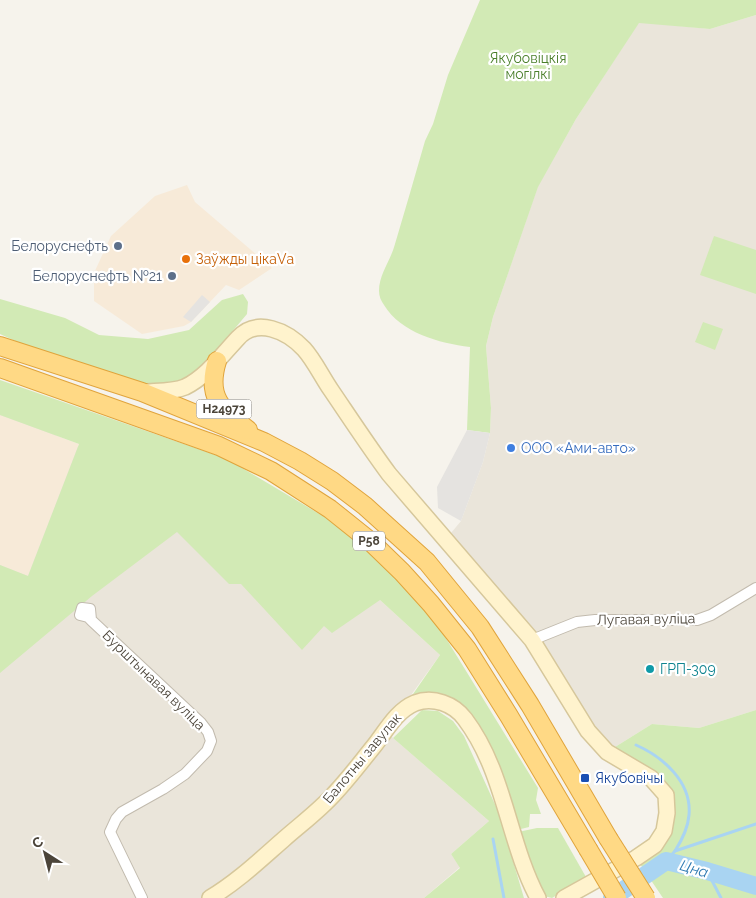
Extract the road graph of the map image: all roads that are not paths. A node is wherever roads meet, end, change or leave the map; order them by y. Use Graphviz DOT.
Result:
graph roads {
  1 [pos="0,339"];
  2 [pos="0,346"];
  3 [pos="217,361"];
  4 [pos="65,367"];
  5 [pos="0,368"];
  6 [pos="142,392"];
  7 [pos="264,442"];
  8 [pos="756,588"];
  9 [pos="92,620"];
  10 [pos="532,640"];
  11 [pos="142,898"];
  12 [pos="210,898"];
  13 [pos="538,898"];
  14 [pos="564,898"];
  15 [pos="618,898"];
  16 [pos="646,898"];
  1 -- 4 [label="highway"];
  2 -- 4 [label="highway, Р58"];
  3 -- 6 [label="main road, Н24973"];
  3 -- 7 [label="highway, Н24973"];
  3 -- 10 [label="main road, Н24973"];
  4 -- 6 [label="highway, Р58"];
  5 -- 15 [label="highway, Р58, bridge"];
  6 -- 7 [label="highway, Р58"];
  7 -- 16 [label="highway, Р58, bridge"];
  8 -- 10 [label="street, Лугавая вуліца"];
  9 -- 11 [label="street, Бурштынавая вуліца"];
  10 -- 14 [label="main road"];
  12 -- 13 [label="main road, Балотны завулак"];
}
